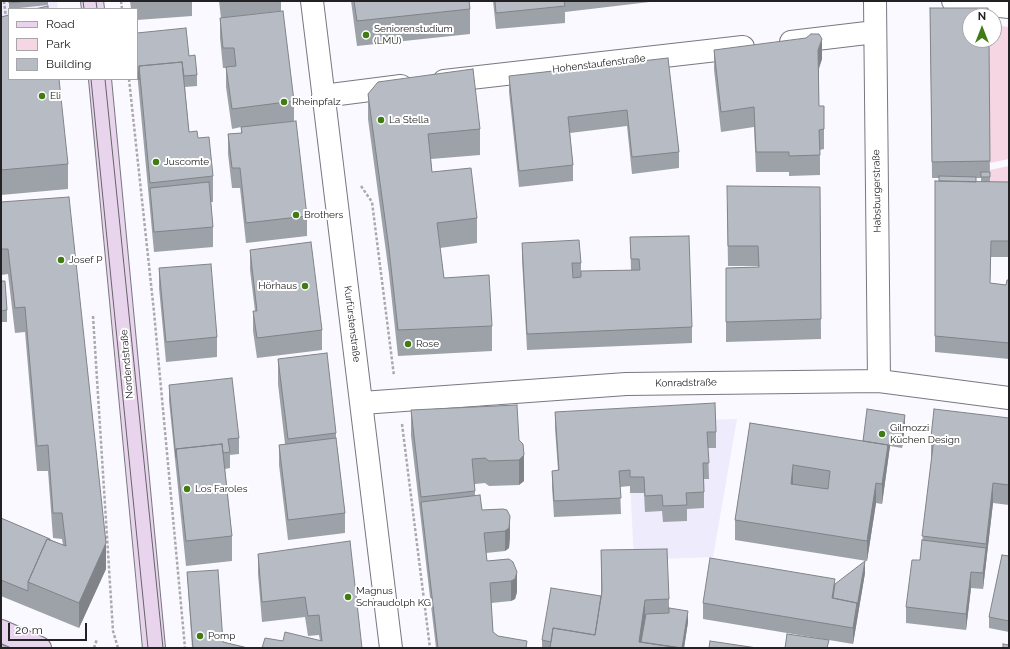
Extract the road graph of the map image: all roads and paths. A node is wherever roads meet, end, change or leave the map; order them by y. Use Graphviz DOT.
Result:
graph roads {
  1 [pos="4,1"];
  2 [pos="312,1"];
  3 [pos="875,1"];
  4 [pos="953,1"];
  5 [pos="1009,7"];
  6 [pos="6,24"];
  7 [pos="875,32"];
  8 [pos="100,80"];
  9 [pos="129,80"];
  10 [pos="323,96"];
  11 [pos="360,184"];
  12 [pos="93,316"];
  13 [pos="879,381"];
  14 [pos="1009,398"];
  15 [pos="397,400"];
  16 [pos="362,403"];
  17 [pos="1,631"];
  18 [pos="97,639"];
  19 [pos="40,648"];
  20 [pos="94,648"];
  21 [pos="118,648"];
  22 [pos="154,648"];
  23 [pos="185,648"];
  24 [pos="391,648"];
  25 [pos="430,648"];
  1 -- 6 [label="path"];
  2 -- 10 [label="street, Kurfürstenstraße"];
  3 -- 7 [label="street, Habsburgerstraße"];
  4 -- 5 [label="street"];
  7 -- 10 [label="street, Hohenstaufenstraße"];
  7 -- 13 [label="street, Habsburgerstraße"];
  8 -- 22 [label="main road, Nordendstraße"];
  9 -- 23 [label="path"];
  10 -- 16 [label="street, Kurfürstenstraße"];
  11 -- 15 [label="path"];
  12 -- 21 [label="path"];
  13 -- 14 [label="street, Konradstraße"];
  13 -- 15 [label="street, Konradstraße"];
  15 -- 16 [label="street, Konradstraße"];
  15 -- 25 [label="path"];
  16 -- 24 [label="street, Kurfürstenstraße"];
  17 -- 19 [label="main road"];
  18 -- 20 [label="path"];
}
